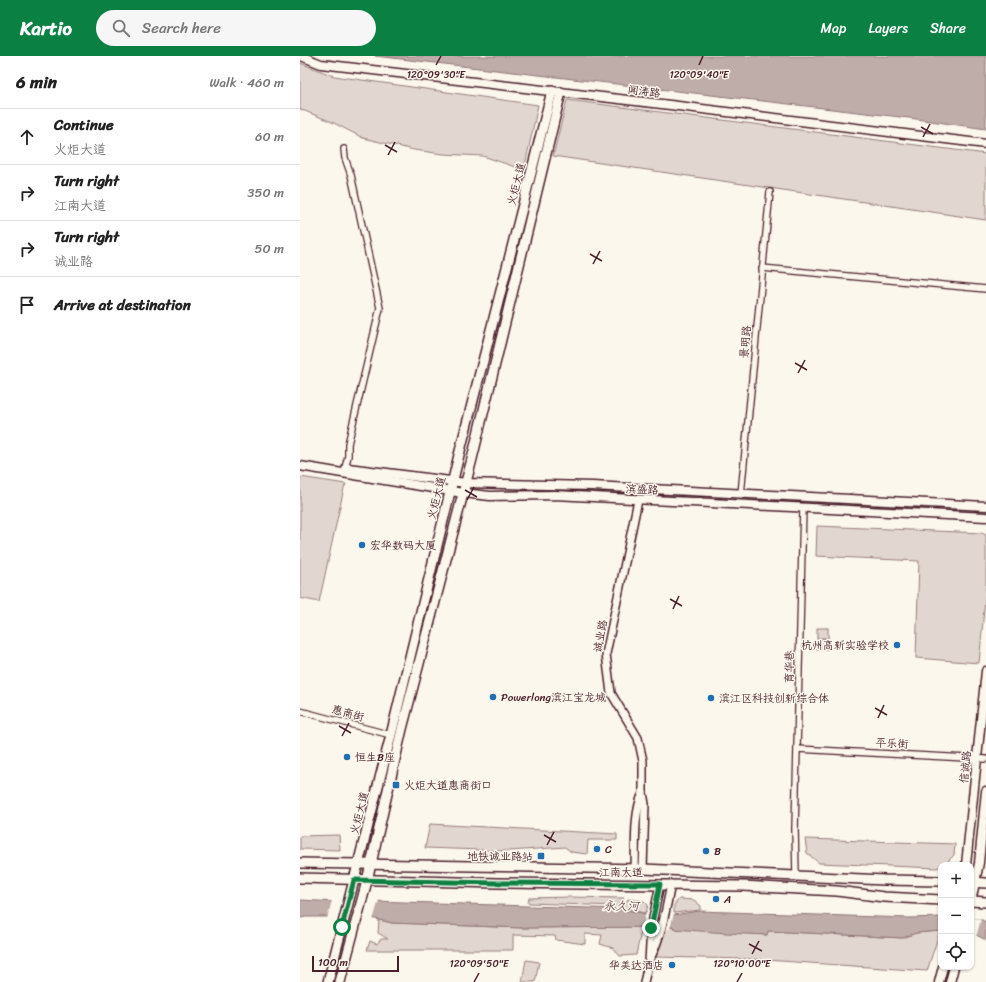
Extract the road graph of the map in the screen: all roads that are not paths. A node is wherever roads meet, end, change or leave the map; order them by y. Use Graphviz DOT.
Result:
graph roads {
  1 [pos="301,56"];
  2 [pos="556,92"];
  3 [pos="986,144"];
  4 [pos="344,149"];
  5 [pos="770,192"];
  6 [pos="762,268"];
  7 [pos="986,289"];
  8 [pos="300,462"];
  9 [pos="300,466"];
  10 [pos="345,468"];
  11 [pos="453,481"];
  12 [pos="466,482"];
  13 [pos="450,491"];
  14 [pos="463,493"];
  15 [pos="741,494"];
  16 [pos="638,500"];
  17 [pos="986,506"];
  18 [pos="803,508"];
  19 [pos="986,517"];
  20 [pos="986,671"];
  21 [pos="300,711"];
  22 [pos="391,735"];
  23 [pos="797,749"];
  24 [pos="977,758"];
  25 [pos="986,759"];
  26 [pos="986,791"];
  27 [pos="966,862"];
  28 [pos="300,863"];
  29 [pos="358,864"];
  30 [pos="371,864"];
  31 [pos="639,869"];
  32 [pos="796,875"];
  33 [pos="300,878"];
  34 [pos="974,879"];
  35 [pos="354,880"];
  36 [pos="367,881"];
  37 [pos="938,881"];
  38 [pos="974,882"];
  39 [pos="986,883"];
  40 [pos="660,884"];
  41 [pos="671,884"];
  42 [pos="938,900"];
  43 [pos="974,901"];
  44 [pos="986,902"];
  45 [pos="649,961"];
  46 [pos="942,970"];
  47 [pos="953,970"];
  48 [pos="328,982"];
  49 [pos="340,982"];
  50 [pos="644,982"];
  51 [pos="939,982"];
  52 [pos="950,982"];
  1 -- 2 [label="main road, 闻涛路"];
  2 -- 3 [label="main road, 闻涛路"];
  2 -- 11 [label="main road, 火炬大道"];
  2 -- 12 [label="main road, 火炬大道"];
  4 -- 10 [label="street"];
  5 -- 6 [label="street, 景明路"];
  6 -- 7 [label="street"];
  6 -- 15 [label="street, 景明路"];
  8 -- 10 [label="main road, 滨盛路"];
  9 -- 13 [label="main road, 滨盛路"];
  10 -- 11 [label="main road, 滨盛路"];
  11 -- 12 [label="main road, 滨盛路"];
  11 -- 13 [label="main road, 火炬大道"];
  12 -- 14 [label="main road, 火炬大道"];
  12 -- 15 [label="main road, 滨盛路"];
  13 -- 14 [label="main road, 滨盛路"];
  13 -- 22 [label="main road, 火炬大道"];
  14 -- 16 [label="main road, 滨盛路"];
  14 -- 30 [label="main road, 火炬大道"];
  15 -- 17 [label="main road, 滨盛路"];
  16 -- 18 [label="main road, 滨盛路"];
  16 -- 31 [label="street, 诚业路"];
  18 -- 19 [label="main road, 滨盛路"];
  18 -- 23 [label="street, 育华巷"];
  20 -- 24 [label="main road, 信诚路"];
  21 -- 22 [label="street, 惠商街"];
  22 -- 29 [label="main road, 火炬大道"];
  23 -- 24 [label="street, 平乐街"];
  23 -- 32 [label="street, 育华巷"];
  24 -- 25 [label="street, 平乐街"];
  24 -- 27 [label="main road, 信诚路"];
  26 -- 34 [label="main road"];
  28 -- 29 [label="main road, 江南大道"];
  29 -- 30 [label="main road, 江南大道"];
  29 -- 35 [label="main road, 火炬大道"];
  30 -- 31 [label="main road, 江南大道"];
  30 -- 36 [label="main road, 火炬大道"];
  31 -- 32 [label="main road, 江南大道"];
  32 -- 37 [label="main road, 江南大道"];
  33 -- 35 [label="main road, 江南大道"];
  35 -- 36 [label="main road, 江南大道"];
  35 -- 48 [label="main road, 火炬大道"];
  36 -- 40 [label="main road, 江南大道"];
  36 -- 49 [label="main road, 火炬大道"];
  38 -- 39 [label="main road"];
  40 -- 41 [label="main road, 江南大道"];
  40 -- 45 [label="street"];
  41 -- 42 [label="main road, 江南大道"];
  41 -- 45 [label="street"];
  43 -- 44 [label="main road"];
  45 -- 50 [label="street"];
  46 -- 51 [label="main road"];
  47 -- 52 [label="main road"];
}
